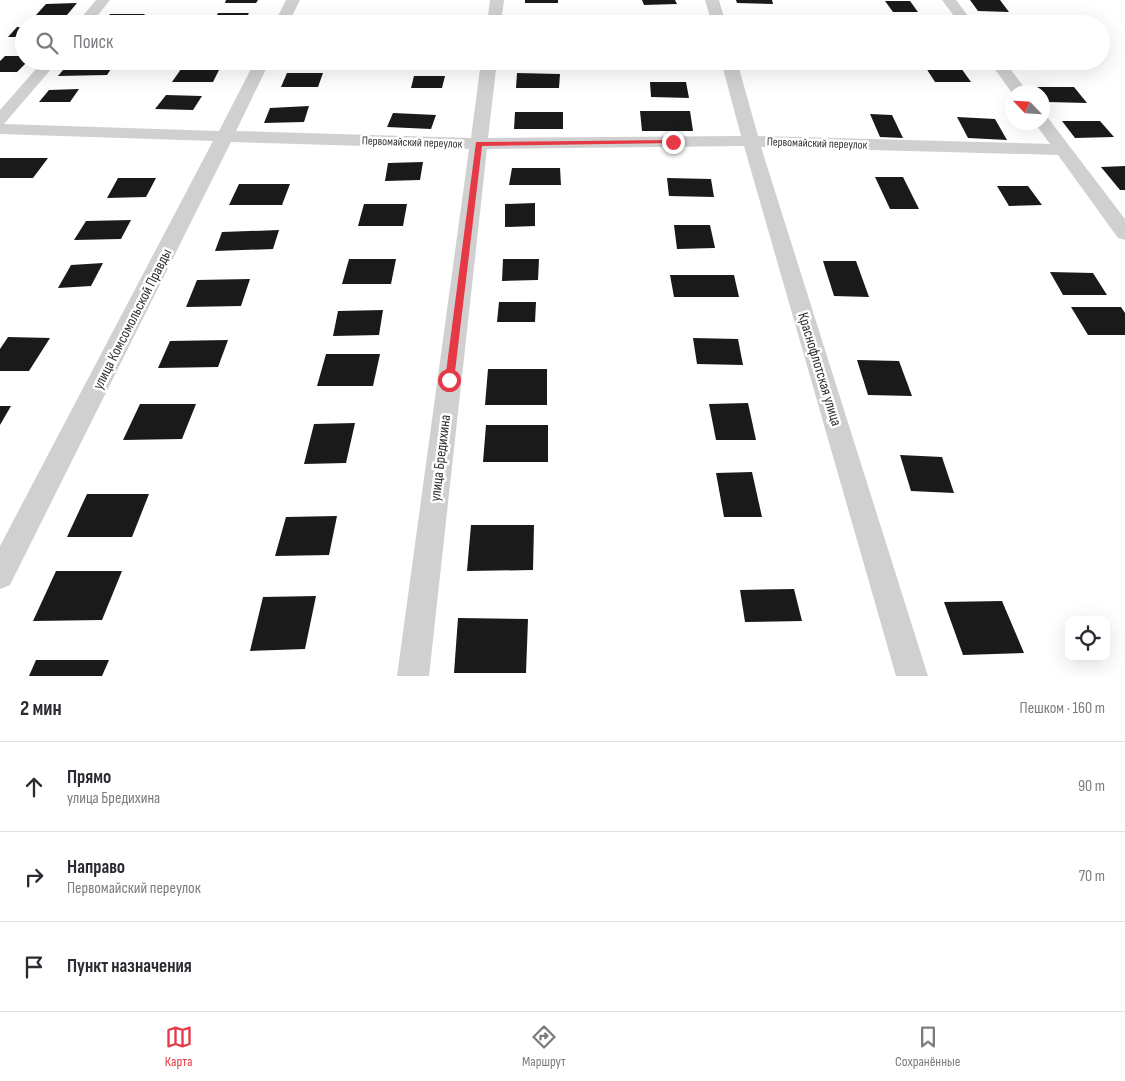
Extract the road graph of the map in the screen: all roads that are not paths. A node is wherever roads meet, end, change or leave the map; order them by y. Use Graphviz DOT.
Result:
graph roads {
  1 [pos="103,0"];
  2 [pos="293,0"];
  3 [pos="496,0"];
  4 [pos="712,0"];
  5 [pos="948,0"];
  6 [pos="90,15"];
  7 [pos="286,15"];
  8 [pos="495,15"];
  9 [pos="716,15"];
  10 [pos="960,15"];
  11 [pos="43,70"];
  12 [pos="258,70"];
  13 [pos="488,70"];
  14 [pos="731,70"];
  15 [pos="1003,70"];
  16 [pos="1015,85"];
  17 [pos="0,120"];
  18 [pos="0,129"];
  19 [pos="1048,130"];
  20 [pos="225,137"];
  21 [pos="751,141"];
  22 [pos="479,144"];
  23 [pos="1064,150"];
  24 [pos="1125,233"];
  25 [pos="0,575"];
  26 [pos="413,676"];
  27 [pos="912,676"];
  1 -- 6 [label="street"];
  2 -- 7 [label="street"];
  3 -- 8 [label="street"];
  4 -- 9 [label="street"];
  5 -- 10 [label="street"];
  11 -- 17 [label="street"];
  12 -- 20 [label="street, улица Комсомольской Правды"];
  13 -- 22 [label="street, улица Бредихина"];
  14 -- 21 [label="street, Краснофлотская улица"];
  15 -- 16 [label="street"];
  18 -- 20 [label="street, Первомайский переулок"];
  19 -- 23 [label="street"];
  20 -- 22 [label="street, Первомайский переулок"];
  20 -- 25 [label="street, улица Комсомольской Правды"];
  21 -- 22 [label="street, Первомайский переулок"];
  21 -- 23 [label="street, Первомайский переулок"];
  21 -- 27 [label="street, Краснофлотская улица"];
  22 -- 26 [label="street, улица Бредихина"];
  23 -- 24 [label="street"];
}
